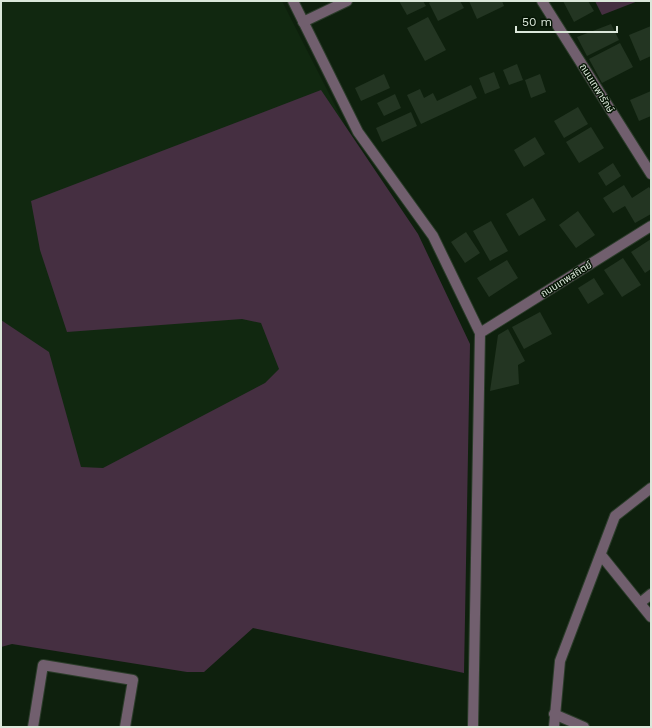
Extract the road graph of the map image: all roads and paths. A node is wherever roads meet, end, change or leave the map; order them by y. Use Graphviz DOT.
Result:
graph roads {
  1 [pos="293,1"];
  2 [pos="348,1"];
  3 [pos="542,1"];
  4 [pos="304,22"];
  5 [pos="651,174"];
  6 [pos="651,226"];
  7 [pos="480,333"];
  8 [pos="651,488"];
  9 [pos="601,555"];
  10 [pos="651,594"];
  11 [pos="640,603"];
  12 [pos="651,617"];
  13 [pos="554,714"];
  14 [pos="33,727"];
  15 [pos="125,727"];
  16 [pos="473,727"];
  17 [pos="554,727"];
  18 [pos="584,727"];
  1 -- 4 [label="street"];
  2 -- 4 [label="street"];
  3 -- 5 [label="street, ถนนเทพารักษ์"];
  4 -- 7 [label="street"];
  6 -- 7 [label="street, ถนนเทพสถิตย์"];
  7 -- 16 [label="street"];
  8 -- 9 [label="street"];
  9 -- 11 [label="street"];
  9 -- 13 [label="street"];
  10 -- 11 [label="street"];
  11 -- 12 [label="street"];
  13 -- 17 [label="street"];
  13 -- 18 [label="street"];
  14 -- 15 [label="street"];
}
